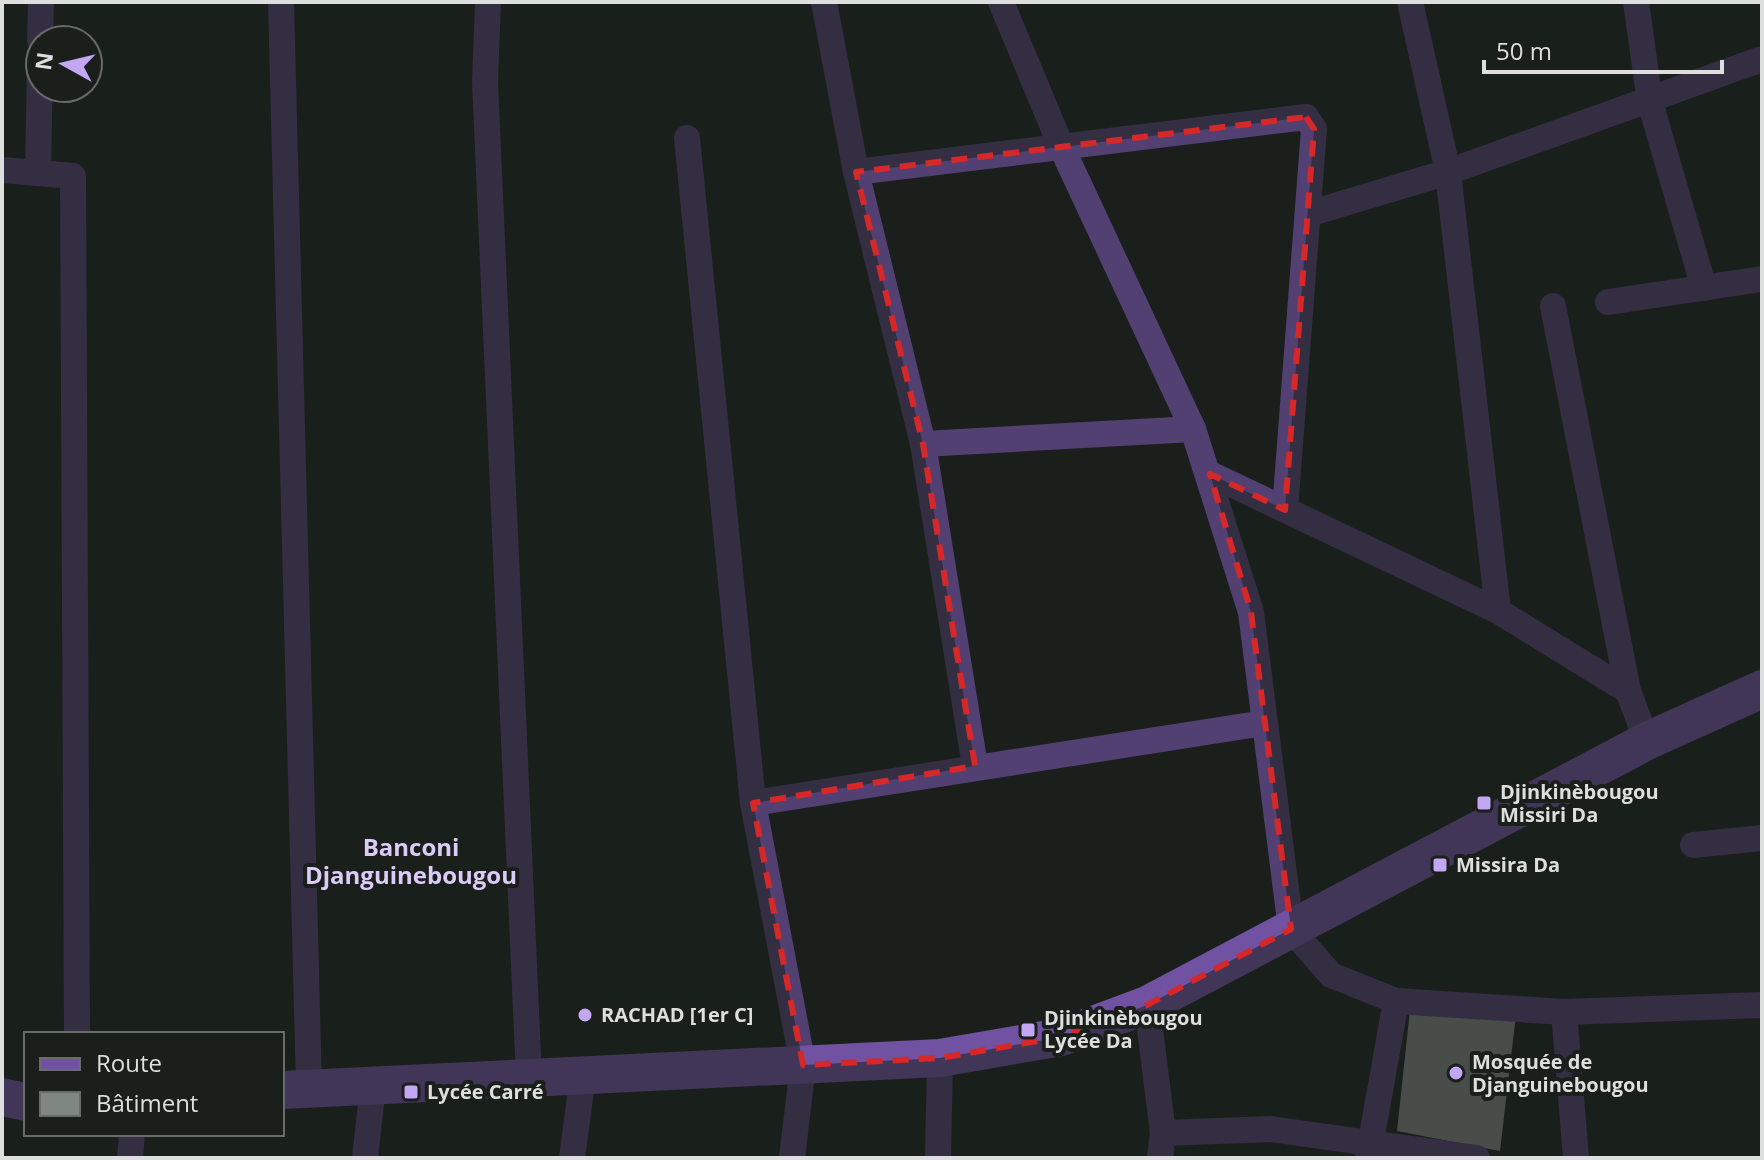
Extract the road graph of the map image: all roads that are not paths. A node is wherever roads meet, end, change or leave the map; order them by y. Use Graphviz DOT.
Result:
graph roads {
  1 [pos="41,2"];
  2 [pos="281,2"];
  3 [pos="488,2"];
  4 [pos="824,2"];
  5 [pos="1001,2"];
  6 [pos="1410,2"];
  7 [pos="1636,2"];
  8 [pos="40,24"];
  9 [pos="1762,59"];
  10 [pos="1650,102"];
  11 [pos="39,104"];
  12 [pos="687,138"];
  13 [pos="1061,146"];
  14 [pos="2,170"];
  15 [pos="856,172"];
  16 [pos="1448,172"];
  17 [pos="38,173"];
  18 [pos="1308,214"];
  19 [pos="1762,279"];
  20 [pos="1704,288"];
  21 [pos="1608,302"];
  22 [pos="1553,306"];
  23 [pos="1193,429"];
  24 [pos="923,444"];
  25 [pos="1210,474"];
  26 [pos="1285,510"];
  27 [pos="1498,611"];
  28 [pos="1762,689"];
  29 [pos="1628,691"];
  30 [pos="1264,723"];
  31 [pos="1647,741"];
  32 [pos="975,766"];
  33 [pos="753,803"];
  34 [pos="1762,838"];
  35 [pos="1693,845"];
  36 [pos="1291,929"];
  37 [pos="1396,1001"];
  38 [pos="1147,1005"];
  39 [pos="1762,1005"];
  40 [pos="1564,1012"];
  41 [pos="77,1032"];
  42 [pos="940,1058"];
  43 [pos="803,1065"];
  44 [pos="583,1075"];
  45 [pos="529,1078"];
  46 [pos="373,1085"];
  47 [pos="295,1089"];
  48 [pos="2,1097"];
  49 [pos="24,1102"];
  50 [pos="132,1136"];
  51 [pos="1162,1145"];
  52 [pos="1370,1151"];
  53 [pos="130,1158"];
  54 [pos="365,1158"];
  55 [pos="572,1158"];
  56 [pos="792,1158"];
  57 [pos="938,1158"];
  58 [pos="1477,1158"];
  59 [pos="1576,1158"];
  1 -- 8 [label="street"];
  2 -- 47 [label="street"];
  3 -- 45 [label="street"];
  4 -- 15 [label="street"];
  5 -- 13 [label="street"];
  6 -- 16 [label="street"];
  7 -- 10 [label="street"];
  9 -- 10 [label="street"];
  10 -- 16 [label="street"];
  10 -- 20 [label="street"];
  11 -- 17 [label="street"];
  12 -- 33 [label="street"];
  13 -- 15 [label="street"];
  13 -- 18 [label="street"];
  13 -- 23 [label="street"];
  14 -- 17 [label="street"];
  15 -- 24 [label="street"];
  16 -- 18 [label="street"];
  16 -- 27 [label="street"];
  17 -- 41 [label="street"];
  18 -- 26 [label="street"];
  19 -- 20 [label="street"];
  20 -- 21 [label="street"];
  22 -- 29 [label="street"];
  23 -- 24 [label="street"];
  23 -- 25 [label="street"];
  24 -- 32 [label="street"];
  25 -- 26 [label="street"];
  25 -- 30 [label="street"];
  26 -- 27 [label="street"];
  27 -- 29 [label="street"];
  28 -- 31 [label="street"];
  29 -- 31 [label="street"];
  30 -- 32 [label="street"];
  30 -- 36 [label="street"];
  31 -- 36 [label="street"];
  32 -- 33 [label="street"];
  33 -- 43 [label="street"];
  34 -- 35 [label="street"];
  36 -- 37 [label="street"];
  36 -- 38 [label="street"];
  37 -- 40 [label="street"];
  37 -- 52 [label="street"];
  38 -- 42 [label="street"];
  38 -- 51 [label="street"];
  39 -- 40 [label="street"];
  40 -- 59 [label="street"];
  42 -- 43 [label="street"];
  42 -- 57 [label="street"];
  43 -- 44 [label="street"];
  43 -- 56 [label="street"];
  44 -- 45 [label="street"];
  44 -- 55 [label="street"];
  45 -- 46 [label="street"];
  46 -- 47 [label="street"];
  46 -- 54 [label="street"];
  48 -- 49 [label="street"];
  50 -- 53 [label="street"];
  51 -- 52 [label="street"];
  52 -- 58 [label="street"];
}
